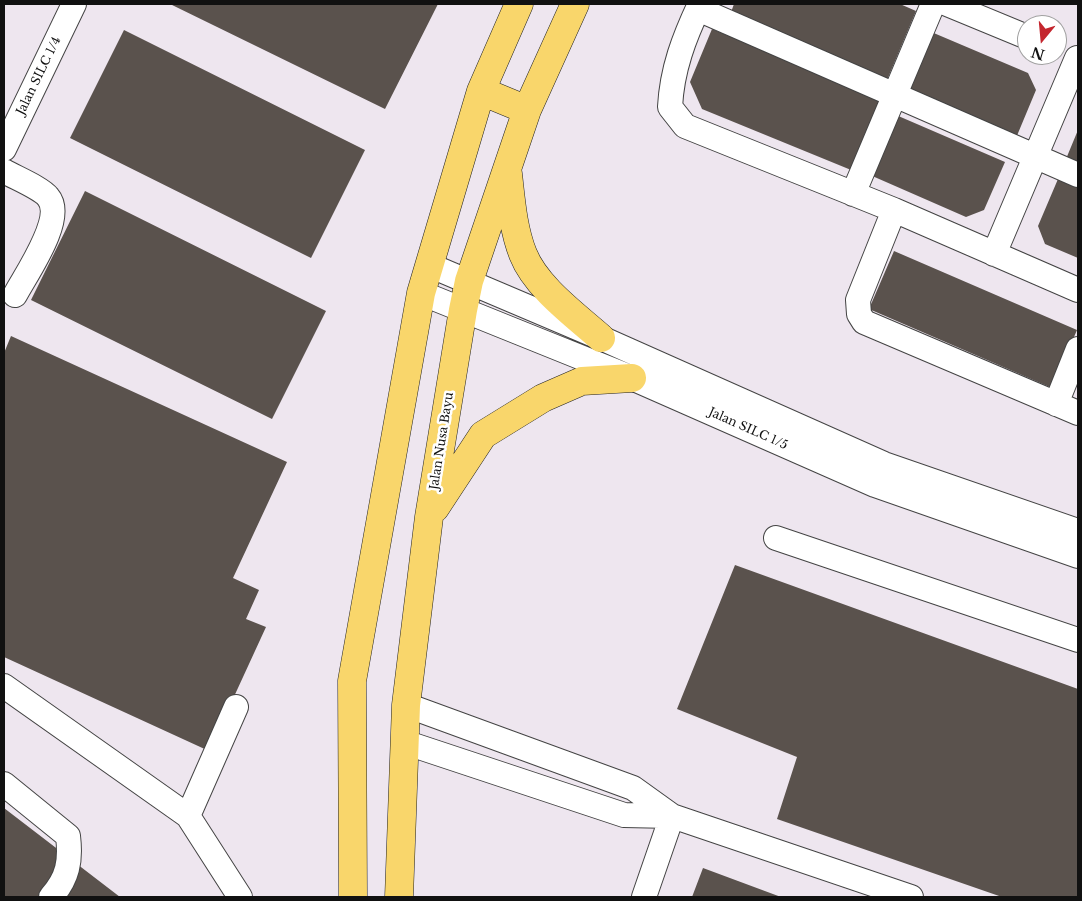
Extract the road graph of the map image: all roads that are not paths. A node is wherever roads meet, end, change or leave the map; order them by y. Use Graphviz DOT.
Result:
graph roads {
  1 [pos="74,4"];
  2 [pos="519,4"];
  3 [pos="933,4"];
  4 [pos="947,4"];
  5 [pos="699,6"];
  6 [pos="565,7"];
  7 [pos="1017,33"];
  8 [pos="1071,56"];
  9 [pos="481,91"];
  10 [pos="894,95"];
  11 [pos="527,110"];
  12 [pos="4,149"];
  13 [pos="1035,156"];
  14 [pos="507,168"];
  15 [pos="4,171"];
  16 [pos="1078,175"];
  17 [pos="853,194"];
  18 [pos="894,210"];
  19 [pos="994,254"];
  20 [pos="429,264"];
  21 [pos="469,282"];
  22 [pos="1078,290"];
  23 [pos="421,293"];
  24 [pos="15,295"];
  25 [pos="463,310"];
  26 [pos="601,338"];
  27 [pos="1078,349"];
  28 [pos="632,378"];
  29 [pos="1056,404"];
  30 [pos="1078,413"];
  31 [pos="429,517"];
  32 [pos="1078,531"];
  33 [pos="776,538"];
  34 [pos="1078,556"];
  35 [pos="1078,640"];
  36 [pos="4,686"];
  37 [pos="406,706"];
  38 [pos="236,707"];
  39 [pos="404,742"];
  40 [pos="561,762"];
  41 [pos="4,784"];
  42 [pos="552,791"];
  43 [pos="188,816"];
  44 [pos="672,816"];
  45 [pos="51,897"];
  46 [pos="240,897"];
  47 [pos="352,897"];
  48 [pos="399,897"];
  49 [pos="644,897"];
  50 [pos="911,897"];
  1 -- 12 [label="street, Jalan SILC 1/4"];
  2 -- 9 [label="main road"];
  3 -- 10 [label="street"];
  4 -- 7 [label="street"];
  5 -- 10 [label="street"];
  5 -- 17 [label="street"];
  6 -- 11 [label="main road, Jalan Nusa Bayu"];
  8 -- 13 [label="street"];
  9 -- 11 [label="main road"];
  9 -- 20 [label="main road"];
  10 -- 13 [label="street"];
  10 -- 17 [label="street"];
  11 -- 14 [label="main road, Jalan Nusa Bayu"];
  13 -- 16 [label="street"];
  13 -- 19 [label="street"];
  14 -- 21 [label="main road, Jalan Nusa Bayu"];
  14 -- 26 [label="main road"];
  15 -- 24 [label="street"];
  17 -- 18 [label="street"];
  18 -- 19 [label="street"];
  18 -- 29 [label="street"];
  19 -- 22 [label="street"];
  20 -- 21 [label="street, Jalan SILC 1/5"];
  20 -- 23 [label="main road"];
  21 -- 25 [label="main road, Jalan Nusa Bayu"];
  21 -- 26 [label="street, Jalan SILC 1/5"];
  23 -- 25 [label="street, Jalan SILC 1/5"];
  23 -- 47 [label="main road"];
  25 -- 28 [label="street, Jalan SILC 1/5"];
  25 -- 31 [label="main road, Jalan Nusa Bayu"];
  26 -- 32 [label="street, Jalan SILC 1/5"];
  27 -- 29 [label="street"];
  28 -- 31 [label="main road"];
  28 -- 34 [label="street, Jalan SILC 1/5"];
  29 -- 30 [label="street"];
  31 -- 37 [label="main road, Jalan Nusa Bayu"];
  33 -- 35 [label="street"];
  36 -- 43 [label="street"];
  37 -- 39 [label="main road, Jalan Nusa Bayu"];
  37 -- 40 [label="street"];
  38 -- 43 [label="street"];
  39 -- 42 [label="street"];
  39 -- 48 [label="main road, Jalan Nusa Bayu"];
  40 -- 42 [label="street"];
  40 -- 44 [label="street"];
  41 -- 45 [label="street"];
  42 -- 44 [label="street"];
  43 -- 46 [label="street"];
  44 -- 49 [label="street"];
  44 -- 50 [label="street"];
}
